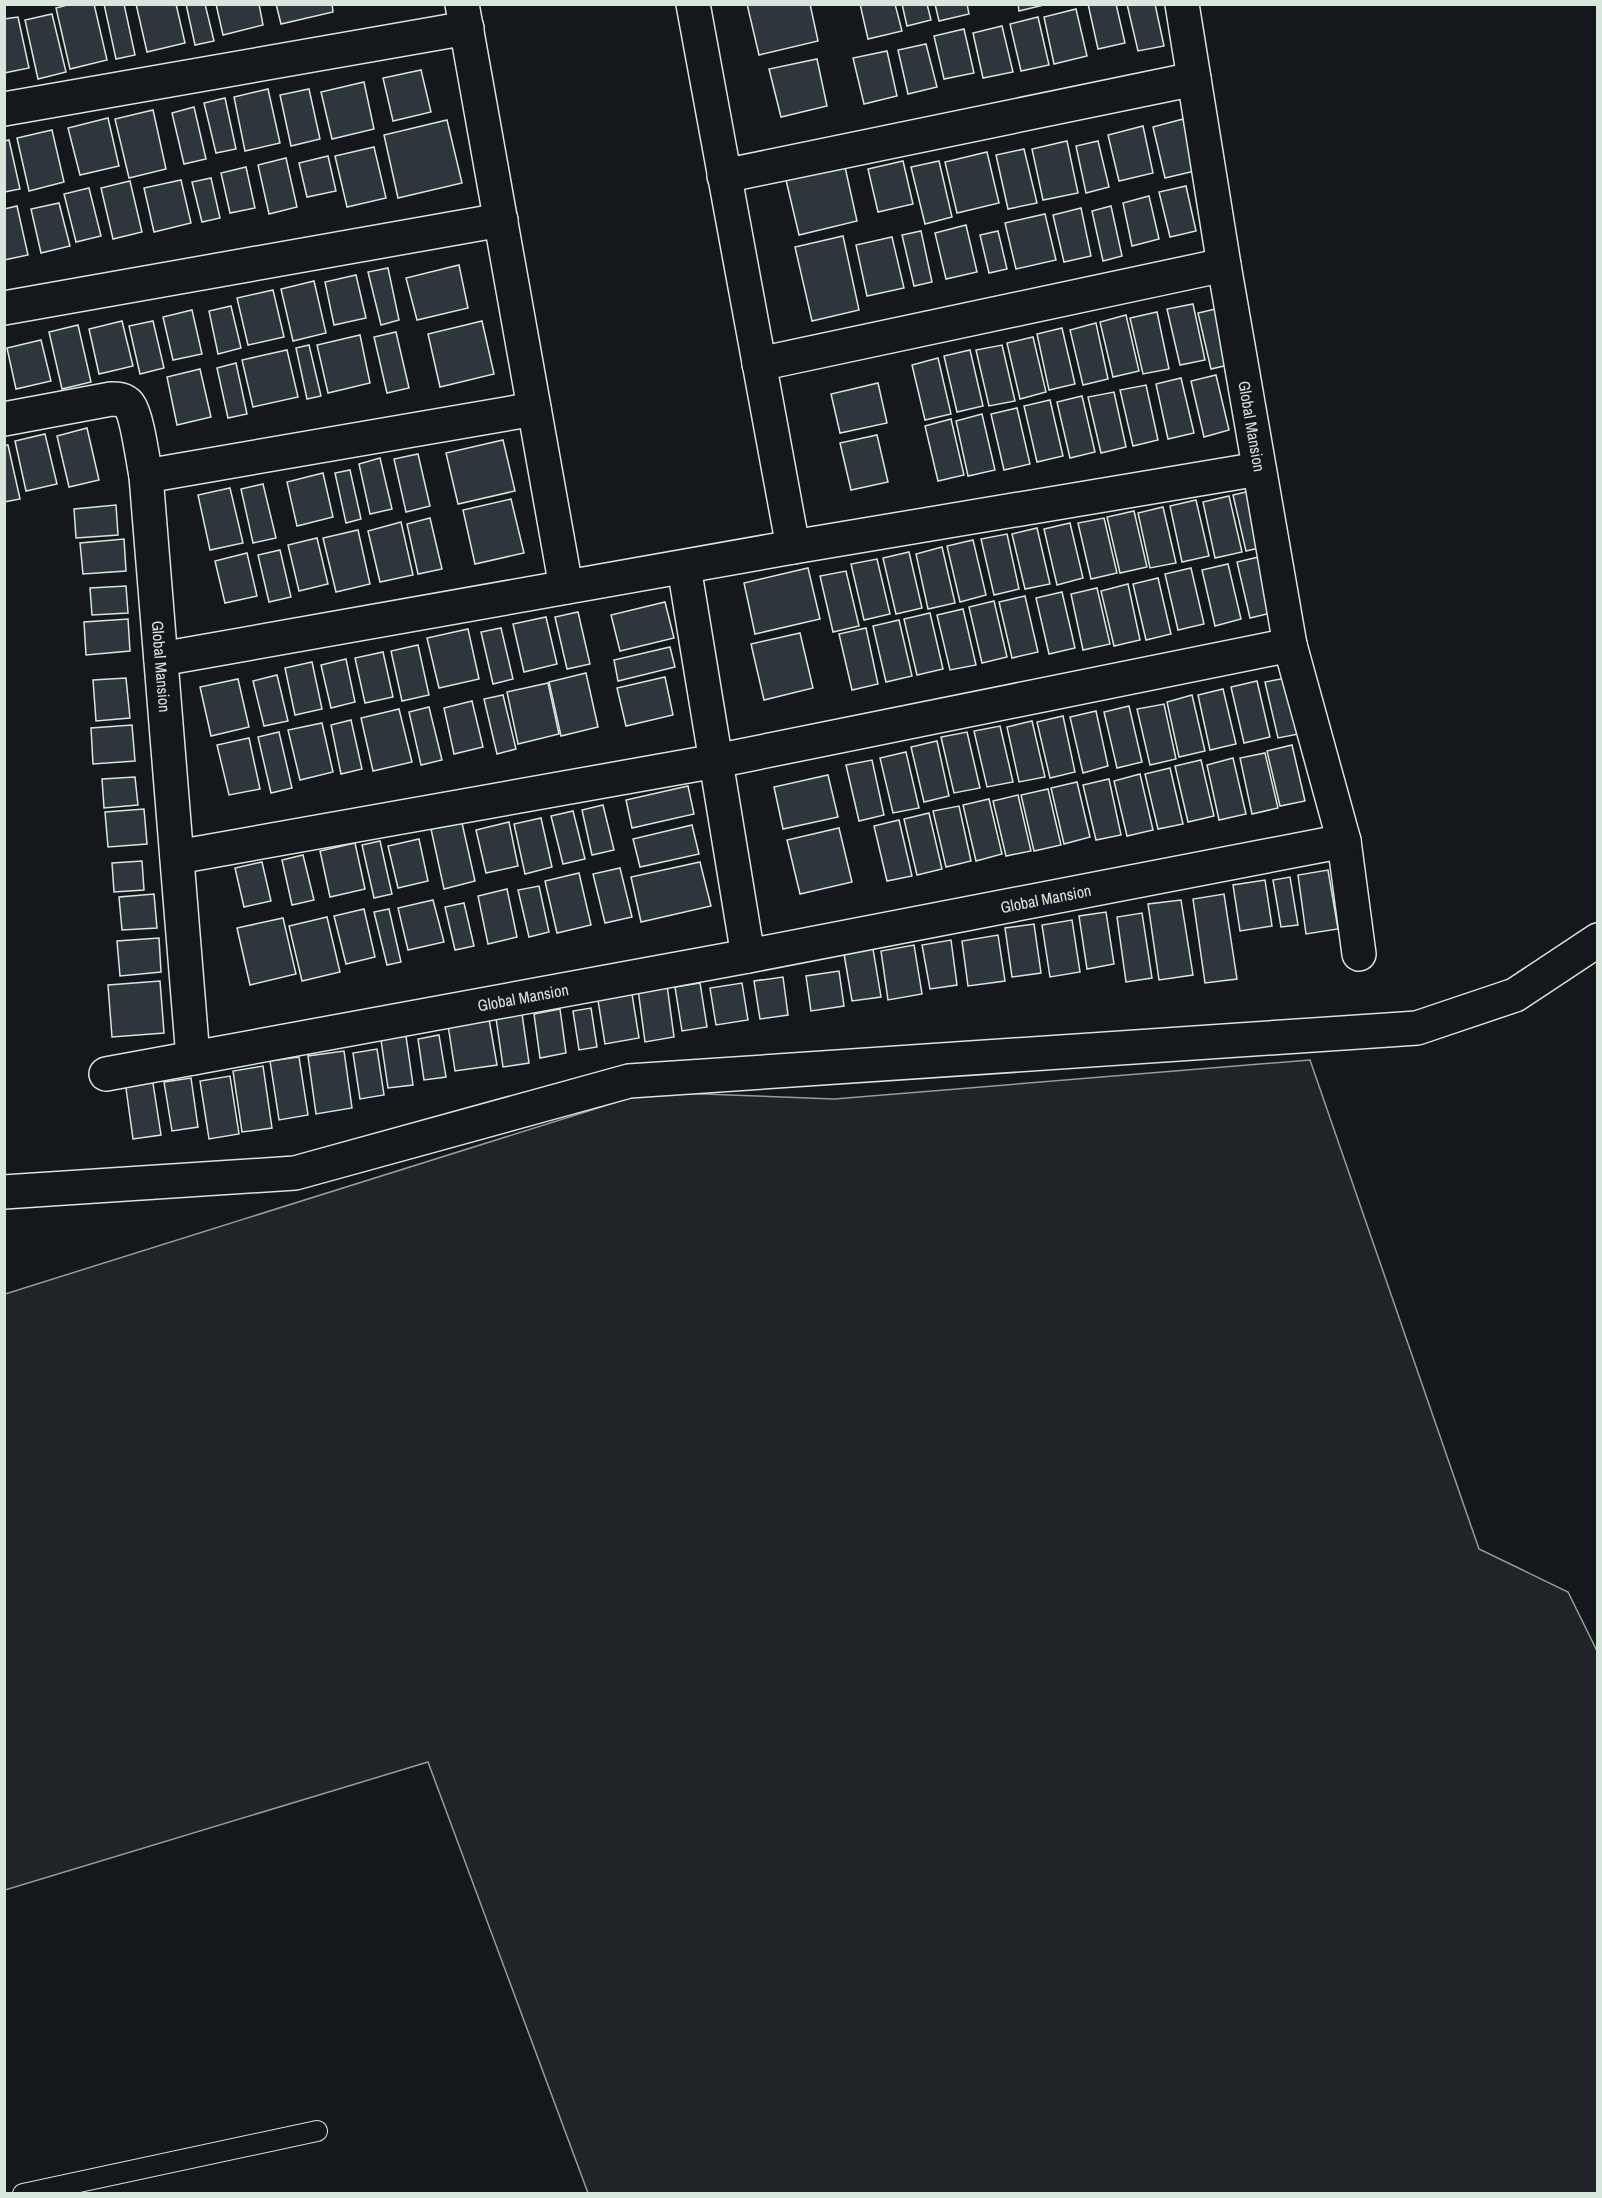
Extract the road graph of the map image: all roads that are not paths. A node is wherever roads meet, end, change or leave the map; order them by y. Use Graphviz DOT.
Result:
graph roads {
  1 [pos="693,4"];
  2 [pos="1182,4"];
  3 [pos="464,16"];
  4 [pos="1194,79"];
  5 [pos="4,109"];
  6 [pos="724,176"];
  7 [pos="501,220"];
  8 [pos="1224,265"];
  9 [pos="4,308"];
  10 [pos="759,364"];
  11 [pos="534,409"];
  12 [pos="4,419"];
  13 [pos="1259,469"];
  14 [pos="146,476"];
  15 [pos="793,547"];
  16 [pos="684,567"];
  17 [pos="566,587"];
  18 [pos="1290,645"];
  19 [pos="161,659"];
  20 [pos="716,761"];
  21 [pos="1344,842"];
  22 [pos="177,857"];
  23 [pos="1598,940"];
  24 [pos="1359,954"];
  25 [pos="747,956"];
  26 [pos="193,1058"];
  27 [pos="106,1074"];
  28 [pos="4,1192"];
  29 [pos="317,2131"];
  30 [pos="22,2193"];
  1 -- 6 [label="street"];
  2 -- 4 [label="street, Global Mansion"];
  3 -- 5 [label="street"];
  3 -- 7 [label="street"];
  4 -- 6 [label="street"];
  4 -- 8 [label="street, Global Mansion"];
  6 -- 10 [label="street"];
  7 -- 9 [label="street"];
  7 -- 11 [label="street"];
  8 -- 10 [label="street"];
  8 -- 13 [label="street, Global Mansion"];
  10 -- 15 [label="street"];
  11 -- 14 [label="street"];
  11 -- 17 [label="street"];
  12 -- 14 [label="street, Global Mansion"];
  13 -- 15 [label="street"];
  13 -- 18 [label="street, Global Mansion"];
  14 -- 19 [label="street, Global Mansion"];
  15 -- 16 [label="street"];
  16 -- 17 [label="street"];
  16 -- 20 [label="street"];
  17 -- 19 [label="street"];
  18 -- 20 [label="street"];
  18 -- 21 [label="street, Global Mansion"];
  19 -- 22 [label="street, Global Mansion"];
  20 -- 22 [label="street"];
  20 -- 25 [label="street"];
  21 -- 24 [label="street, Global Mansion"];
  21 -- 25 [label="street, Global Mansion"];
  22 -- 26 [label="street, Global Mansion"];
  23 -- 28 [label="street"];
  25 -- 26 [label="street, Global Mansion"];
  26 -- 27 [label="street, Global Mansion"];
  29 -- 30 [label="lane"];
}
